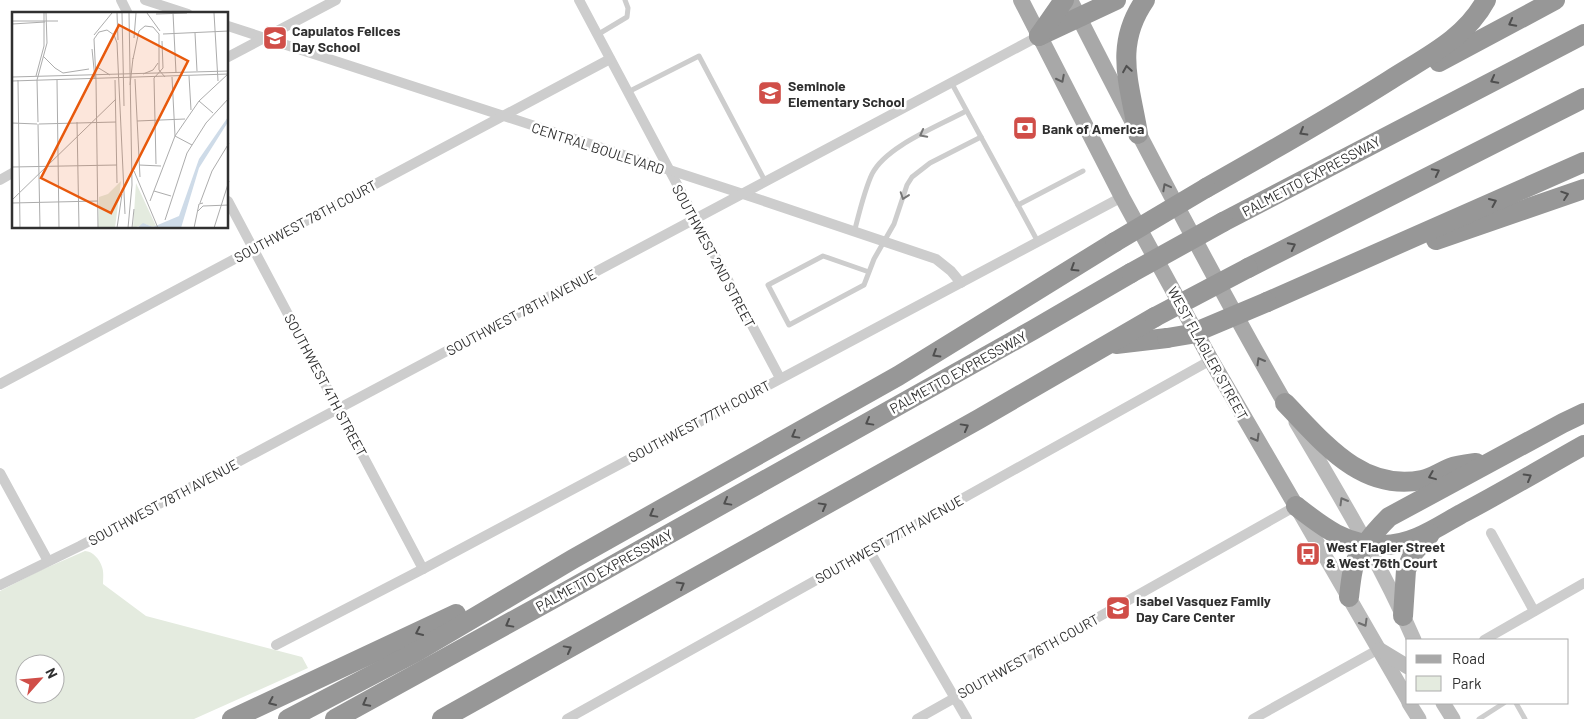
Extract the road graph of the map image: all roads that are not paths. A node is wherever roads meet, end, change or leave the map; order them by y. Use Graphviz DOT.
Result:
graph roads {
  1 [pos="121,0"];
  2 [pos="145,0"];
  3 [pos="336,0"];
  4 [pos="579,0"];
  5 [pos="626,0"];
  6 [pos="1021,0"];
  7 [pos="1064,0"];
  8 [pos="1116,0"];
  9 [pos="1145,0"];
  10 [pos="1486,0"];
  11 [pos="1555,0"];
  12 [pos="1074,9"];
  13 [pos="127,12"];
  14 [pos="182,12"];
  15 [pos="229,26"];
  16 [pos="1584,34"];
  17 [pos="597,35"];
  18 [pos="1039,36"];
  19 [pos="264,38"];
  20 [pos="229,56"];
  21 [pos="610,59"];
  22 [pos="950,82"];
  23 [pos="628,92"];
  24 [pos="1584,98"];
  25 [pos="1346,108"];
  26 [pos="966,111"];
  27 [pos="502,116"];
  28 [pos="1138,134"];
  29 [pos="981,137"];
  30 [pos="1584,162"];
  31 [pos="668,170"];
  32 [pos="1083,170"];
  33 [pos="12,173"];
  34 [pos="0,180"];
  35 [pos="766,182"];
  36 [pos="1584,189"];
  37 [pos="743,194"];
  38 [pos="1122,197"];
  39 [pos="229,203"];
  40 [pos="1018,205"];
  41 [pos="695,219"];
  42 [pos="854,232"];
  43 [pos="1038,242"];
  44 [pos="884,243"];
  45 [pos="253,249"];
  46 [pos="1368,257"];
  47 [pos="869,272"];
  48 [pos="961,282"];
  49 [pos="1107,345"];
  50 [pos="1211,360"];
  51 [pos="780,378"];
  52 [pos="0,384"];
  53 [pos="1284,403"];
  54 [pos="339,409"];
  55 [pos="1584,414"];
  56 [pos="1584,445"];
  57 [pos="1496,459"];
  58 [pos="0,473"];
  59 [pos="1296,506"];
  60 [pos="1434,529"];
  61 [pos="1491,533"];
  62 [pos="1367,544"];
  63 [pos="870,550"];
  64 [pos="573,559"];
  65 [pos="48,561"];
  66 [pos="423,569"];
  67 [pos="1584,583"];
  68 [pos="0,585"];
  69 [pos="1349,597"];
  70 [pos="1534,611"];
  71 [pos="1404,616"];
  72 [pos="1414,639"];
  73 [pos="1486,639"];
  74 [pos="276,645"];
  75 [pos="1379,649"];
  76 [pos="1406,666"];
  77 [pos="1406,696"];
  78 [pos="480,698"];
  79 [pos="956,698"];
  80 [pos="1411,704"];
  81 [pos="1445,704"];
  82 [pos="1502,704"];
  83 [pos="1517,704"];
  84 [pos="232,719"];
  85 [pos="288,719"];
  86 [pos="335,719"];
  87 [pos="442,719"];
  88 [pos="463,719"];
  89 [pos="567,719"];
  90 [pos="917,719"];
  91 [pos="967,719"];
  92 [pos="1253,719"];
  93 [pos="1419,719"];
  94 [pos="1453,719"];
  95 [pos="1479,719"];
  96 [pos="1525,719"];
  1 -- 13 [label="street"];
  2 -- 14 [label="street"];
  3 -- 19 [label="street"];
  4 -- 17 [label="street, SOUTHWEST 2ND STREET"];
  5 -- 17 [label="lane"];
  6 -- 18 [label="main road, WEST FLAGLER STREET"];
  7 -- 18 [label="highway"];
  8 -- 12 [label="highway"];
  28 -- 9 [label="highway, one-way"];
  10 -- 25 [label="highway"];
  11 -- 25 [label="highway, one-way"];
  12 -- 18 [label="highway"];
  12 -- 28 [label="main road"];
  15 -- 19 [label="street, CENTRAL BOULEVARD"];
  16 -- 86 [label="highway, PALMETTO EXPRESSWAY, one-way, bridge"];
  17 -- 21 [label="street, SOUTHWEST 2ND STREET"];
  18 -- 22 [label="street, SOUTHWEST 78TH AVENUE"];
  18 -- 38 [label="main road, WEST FLAGLER STREET, one-way"];
  19 -- 20 [label="street"];
  19 -- 27 [label="street, CENTRAL BOULEVARD"];
  21 -- 23 [label="street, SOUTHWEST 2ND STREET"];
  21 -- 27 [label="street, SOUTHWEST 78TH COURT"];
  22 -- 26 [label="lane"];
  22 -- 35 [label="street, SOUTHWEST 78TH AVENUE"];
  23 -- 31 [label="street, SOUTHWEST 2ND STREET"];
  23 -- 35 [label="lane"];
  49 -- 24 [label="highway, one-way, bridge"];
  25 -- 64 [label="highway, one-way, bridge"];
  26 -- 29 [label="lane"];
  26 -- 42 [label="lane, one-way"];
  27 -- 31 [label="street, CENTRAL BOULEVARD"];
  27 -- 45 [label="street, SOUTHWEST 78TH COURT"];
  53 -- 28 [label="main road, one-way"];
  29 -- 40 [label="lane"];
  29 -- 44 [label="lane, one-way"];
  46 -- 30 [label="highway, one-way"];
  31 -- 37 [label="street, CENTRAL BOULEVARD"];
  31 -- 41 [label="street, SOUTHWEST 2ND STREET"];
  32 -- 40 [label="lane"];
  33 -- 34 [label="street"];
  35 -- 37 [label="street, SOUTHWEST 78TH AVENUE"];
  46 -- 36 [label="highway, one-way"];
  37 -- 41 [label="street, SOUTHWEST 78TH AVENUE"];
  37 -- 42 [label="street, CENTRAL BOULEVARD"];
  38 -- 43 [label="street, SOUTHWEST 77TH COURT"];
  38 -- 50 [label="main road, WEST FLAGLER STREET"];
  39 -- 45 [label="street, SOUTHWEST 4TH STREET"];
  40 -- 43 [label="lane"];
  41 -- 51 [label="street, SOUTHWEST 2ND STREET"];
  41 -- 54 [label="street, SOUTHWEST 78TH AVENUE"];
  42 -- 44 [label="street, CENTRAL BOULEVARD"];
  43 -- 48 [label="street, SOUTHWEST 77TH COURT"];
  44 -- 47 [label="lane"];
  44 -- 48 [label="street, CENTRAL BOULEVARD"];
  45 -- 52 [label="street, SOUTHWEST 78TH COURT"];
  45 -- 54 [label="street, SOUTHWEST 4TH STREET"];
  46 -- 49 [label="highway, bridge"];
  47 -- 47 [label="lane"];
  48 -- 51 [label="street, SOUTHWEST 77TH COURT"];
  78 -- 49 [label="highway, one-way"];
  50 -- 59 [label="main road, WEST FLAGLER STREET, one-way"];
  50 -- 63 [label="street, SOUTHWEST 77TH AVENUE"];
  51 -- 66 [label="street, SOUTHWEST 77TH COURT"];
  57 -- 53 [label="highway, one-way"];
  62 -- 53 [label="main road, one-way"];
  54 -- 65 [label="street, SOUTHWEST 78TH AVENUE"];
  54 -- 66 [label="street, SOUTHWEST 4TH STREET"];
  55 -- 57 [label="highway"];
  60 -- 56 [label="highway, one-way"];
  57 -- 62 [label="highway"];
  58 -- 65 [label="street"];
  59 -- 62 [label="highway"];
  59 -- 69 [label="main road, WEST FLAGLER STREET"];
  59 -- 79 [label="street, SOUTHWEST 76TH COURT"];
  60 -- 62 [label="highway"];
  60 -- 71 [label="highway"];
  61 -- 70 [label="street"];
  62 -- 69 [label="highway"];
  62 -- 71 [label="main road"];
  63 -- 79 [label="street"];
  63 -- 89 [label="street, SOUTHWEST 77TH AVENUE"];
  64 -- 84 [label="highway, one-way"];
  64 -- 85 [label="highway"];
  65 -- 68 [label="street, SOUTHWEST 78TH AVENUE"];
  66 -- 74 [label="street, SOUTHWEST 77TH COURT"];
  67 -- 70 [label="street"];
  69 -- 75 [label="main road, WEST FLAGLER STREET, one-way"];
  70 -- 73 [label="street"];
  71 -- 72 [label="main road"];
  75 -- 76 [label="main road"];
  75 -- 77 [label="main road, WEST FLAGLER STREET"];
  75 -- 92 [label="street"];
  78 -- 87 [label="highway"];
  78 -- 88 [label="highway"];
  79 -- 90 [label="street, SOUTHWEST 76TH COURT"];
  79 -- 91 [label="street"];
  80 -- 93 [label="main road, WEST FLAGLER STREET"];
  81 -- 94 [label="main road"];
  82 -- 95 [label="lane"];
  83 -- 96 [label="lane"];
}
